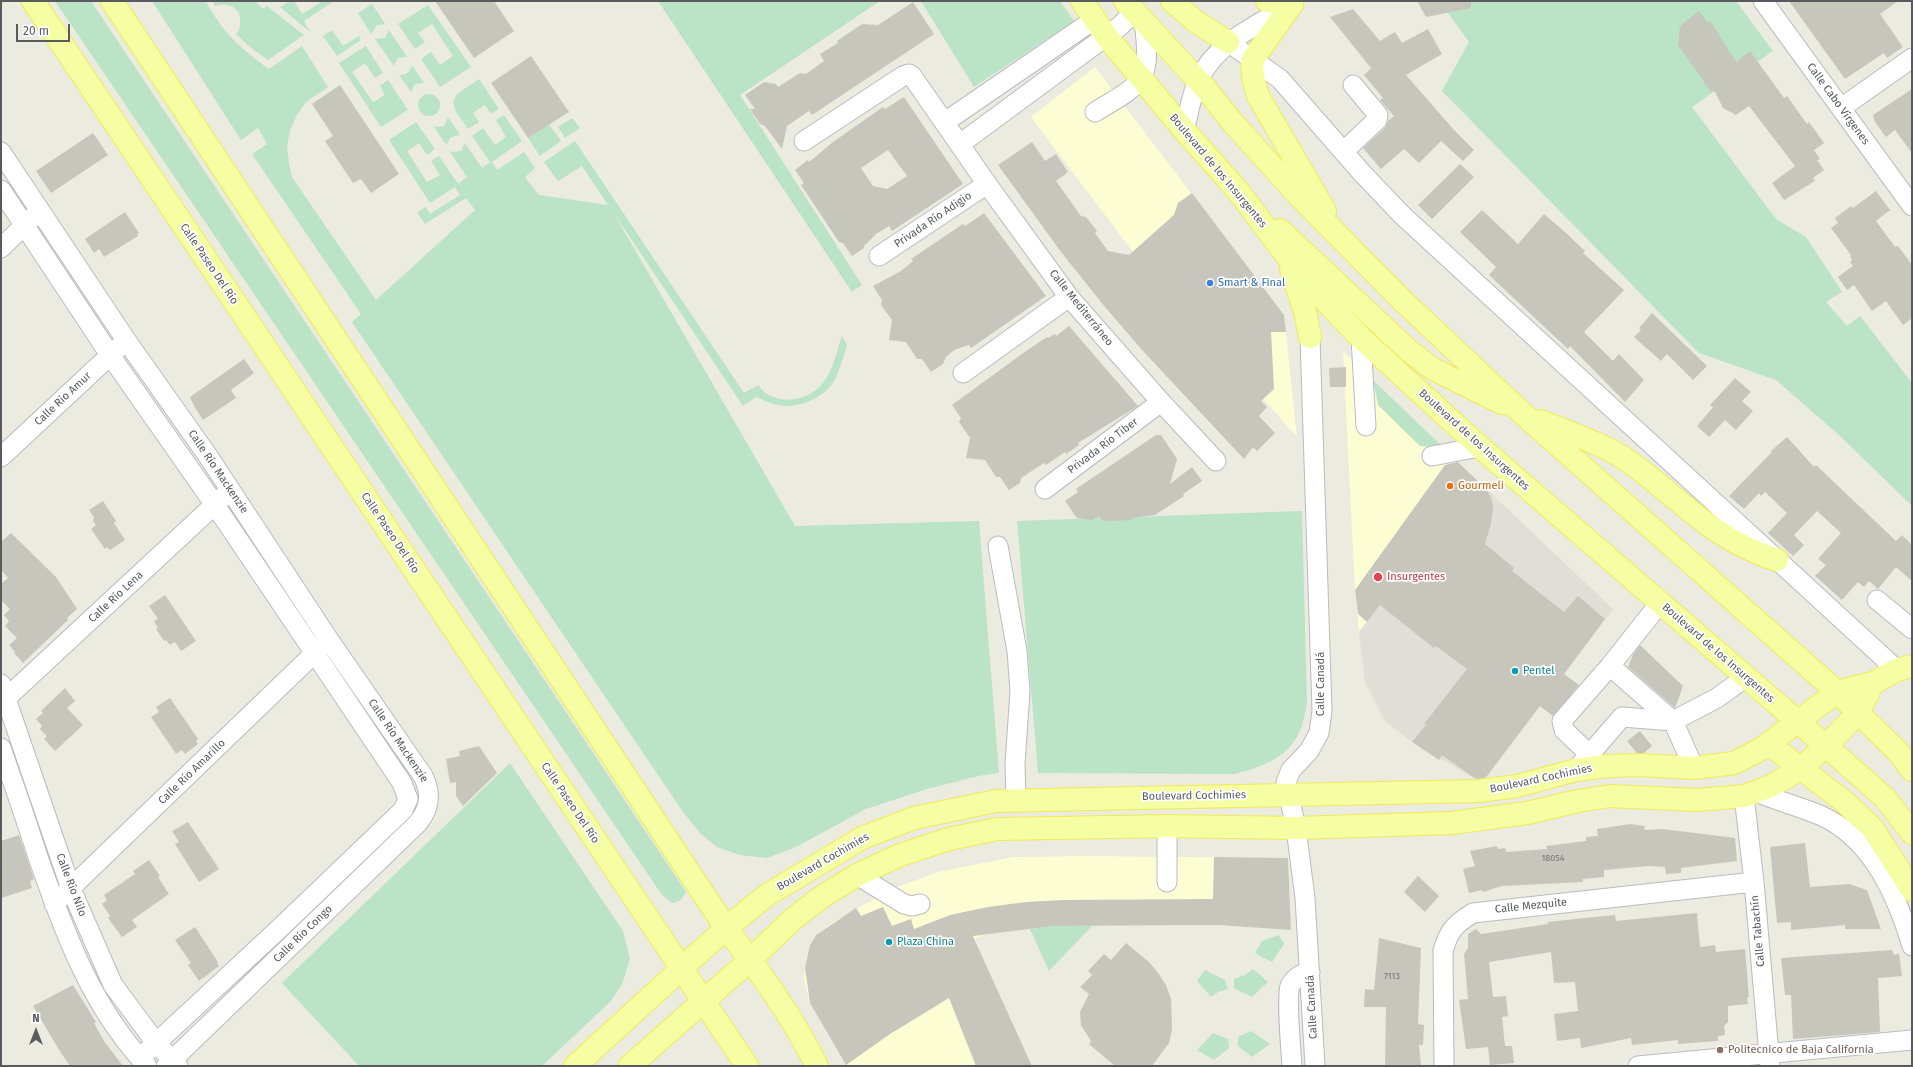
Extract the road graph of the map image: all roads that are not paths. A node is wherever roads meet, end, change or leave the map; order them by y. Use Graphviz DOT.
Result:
graph roads {
  1 [pos="33,1"];
  2 [pos="112,1"];
  3 [pos="1082,1"];
  4 [pos="1172,1"];
  5 [pos="1267,1"];
  6 [pos="1763,1"];
  7 [pos="1296,2"];
  8 [pos="1133,11"];
  9 [pos="1094,19"];
  10 [pos="1107,37"];
  11 [pos="1228,42"];
  12 [pos="1912,58"];
  13 [pos="1253,59"];
  14 [pos="1142,78"];
  15 [pos="1198,80"];
  16 [pos="1005,82"];
  17 [pos="1353,85"];
  18 [pos="1020,101"];
  19 [pos="1841,108"];
  20 [pos="1095,112"];
  21 [pos="945,122"];
  22 [pos="1184,130"];
  23 [pos="804,141"];
  24 [pos="960,144"];
  25 [pos="1344,151"];
  26 [pos="1,152"];
  27 [pos="987,184"];
  28 [pos="1,190"];
  29 [pos="1238,190"];
  30 [pos="1912,206"];
  31 [pos="40,210"];
  32 [pos="24,226"];
  33 [pos="1342,241"];
  34 [pos="1,248"];
  35 [pos="1284,252"];
  36 [pos="879,256"];
  37 [pos="1069,296"];
  38 [pos="1310,338"];
  39 [pos="1361,338"];
  40 [pos="126,340"];
  41 [pos="110,355"];
  42 [pos="963,373"];
  43 [pos="1161,402"];
  44 [pos="1523,414"];
  45 [pos="1366,426"];
  46 [pos="1480,447"];
  47 [pos="1432,456"];
  48 [pos="1,457"];
  49 [pos="1216,461"];
  50 [pos="1045,489"];
  51 [pos="231,490"];
  52 [pos="215,505"];
  53 [pos="998,546"];
  54 [pos="1777,560"];
  55 [pos="1877,600"];
  56 [pos="1660,603"];
  57 [pos="1912,629"];
  58 [pos="329,640"];
  59 [pos="314,653"];
  60 [pos="1610,666"];
  61 [pos="1905,668"];
  62 [pos="1746,677"];
  63 [pos="1873,683"];
  64 [pos="1837,692"];
  65 [pos="3,695"];
  66 [pos="1858,713"];
  67 [pos="1673,721"];
  68 [pos="1797,721"];
  69 [pos="1769,744"];
  70 [pos="1826,746"];
  71 [pos="1,748"];
  72 [pos="1583,762"];
  73 [pos="1694,768"];
  74 [pos="1800,769"];
  75 [pos="1912,770"];
  76 [pos="1750,794"];
  77 [pos="429,795"];
  78 [pos="1288,796"];
  79 [pos="408,799"];
  80 [pos="1016,800"];
  81 [pos="1167,826"];
  82 [pos="1296,828"];
  83 [pos="1912,833"];
  84 [pos="857,875"];
  85 [pos="1167,882"];
  86 [pos="1754,882"];
  87 [pos="71,889"];
  88 [pos="1912,890"];
  89 [pos="54,904"];
  90 [pos="920,904"];
  91 [pos="281,927"];
  92 [pos="726,928"];
  93 [pos="295,942"];
  94 [pos="1912,946"];
  95 [pos="750,960"];
  96 [pos="681,969"];
  97 [pos="1310,972"];
  98 [pos="703,1001"];
  99 [pos="1912,1040"];
  100 [pos="156,1043"];
  101 [pos="1769,1060"];
  102 [pos="143,1062"];
  103 [pos="172,1064"];
  104 [pos="575,1066"];
  105 [pos="630,1066"];
  106 [pos="746,1066"];
  107 [pos="817,1066"];
  108 [pos="1292,1066"];
  109 [pos="1315,1066"];
  110 [pos="1444,1066"];
  111 [pos="1638,1066"];
  1 -- 96 [label="main road, Calle Paseo Del Río"];
  2 -- 92 [label="main road"];
  3 -- 9 [label="main road, Boulevard de los Insurgentes"];
  4 -- 11 [label="main road"];
  5 -- 7 [label="main road"];
  6 -- 19 [label="street, Calle Cabo Vírgenes"];
  7 -- 11 [label="street"];
  7 -- 13 [label="main road"];
  8 -- 10 [label="street"];
  8 -- 14 [label="street"];
  8 -- 15 [label="main road"];
  9 -- 10 [label="main road, Boulevard de los Insurgentes"];
  9 -- 16 [label="street"];
  10 -- 14 [label="main road, Boulevard de los Insurgentes"];
  10 -- 18 [label="street"];
  11 -- 13 [label="street"];
  11 -- 15 [label="street"];
  12 -- 19 [label="street"];
  13 -- 25 [label="street"];
  13 -- 33 [label="main road"];
  14 -- 20 [label="street"];
  14 -- 22 [label="main road, Boulevard de los Insurgentes"];
  15 -- 22 [label="street"];
  15 -- 33 [label="main road"];
  16 -- 18 [label="street"];
  16 -- 21 [label="street"];
  17 -- 25 [label="street"];
  18 -- 24 [label="street"];
  19 -- 30 [label="street, Calle Cabo Vírgenes"];
  21 -- 23 [label="street, Calle Mediterráneo"];
  21 -- 24 [label="street, Calle Mediterráneo"];
  22 -- 29 [label="main road, Boulevard de los Insurgentes"];
  24 -- 27 [label="street, Calle Mediterráneo"];
  25 -- 54 [label="street"];
  26 -- 31 [label="street, Calle Río Mackenzie"];
  27 -- 36 [label="street, Privada Río Adigio"];
  27 -- 37 [label="street, Calle Mediterráneo"];
  28 -- 32 [label="street, Calle Río Mackenzie"];
  29 -- 35 [label="main road, Boulevard de los Insurgentes"];
  29 -- 44 [label="main road"];
  31 -- 32 [label="street"];
  31 -- 40 [label="street, Calle Río Mackenzie"];
  32 -- 34 [label="street"];
  32 -- 41 [label="street, Calle Río Mackenzie"];
  33 -- 44 [label="main road"];
  35 -- 38 [label="main road"];
  35 -- 39 [label="main road, Boulevard de los Insurgentes"];
  37 -- 42 [label="street"];
  37 -- 43 [label="street, Calle Mediterráneo"];
  38 -- 78 [label="street, Calle Canadá"];
  39 -- 45 [label="street"];
  39 -- 46 [label="main road, Boulevard de los Insurgentes"];
  40 -- 41 [label="street, Calle Río Amur"];
  40 -- 51 [label="street, Calle Río Mackenzie"];
  41 -- 48 [label="street, Calle Río Amur"];
  41 -- 52 [label="street, Calle Río Mackenzie"];
  43 -- 49 [label="street, Calle Mediterráneo"];
  43 -- 50 [label="street, Privada Río Tiber"];
  44 -- 54 [label="main road"];
  44 -- 64 [label="main road"];
  46 -- 47 [label="street"];
  46 -- 56 [label="main road, Boulevard de los Insurgentes"];
  51 -- 52 [label="street, Calle Río Lena"];
  51 -- 58 [label="street, Calle Río Mackenzie"];
  52 -- 59 [label="street, Calle Río Mackenzie"];
  52 -- 65 [label="street, Calle Río Lena"];
  53 -- 80 [label="street"];
  54 -- 61 [label="street"];
  55 -- 57 [label="street"];
  56 -- 60 [label="street"];
  56 -- 62 [label="main road, Boulevard de los Insurgentes"];
  58 -- 59 [label="street, Calle Río Amarillo"];
  58 -- 77 [label="street, Calle Río Mackenzie"];
  59 -- 79 [label="street, Calle Río Mackenzie"];
  59 -- 87 [label="street, Calle Río Amarillo"];
  60 -- 67 [label="street"];
  60 -- 72 [label="street"];
  61 -- 63 [label="main road, Boulevard Cochimies"];
  62 -- 67 [label="street"];
  62 -- 68 [label="main road, Boulevard de los Insurgentes"];
  63 -- 64 [label="main road, Boulevard Cochimies"];
  63 -- 66 [label="main road"];
  64 -- 66 [label="main road"];
  64 -- 68 [label="main road, Boulevard Cochimies"];
  65 -- 87 [label="street, Calle Río Nilo"];
  66 -- 70 [label="main road"];
  66 -- 75 [label="main road"];
  67 -- 72 [label="street"];
  67 -- 73 [label="street"];
  68 -- 69 [label="main road, Boulevard Cochimies"];
  68 -- 70 [label="main road, Boulevard de los Insurgentes"];
  69 -- 73 [label="main road, Boulevard Cochimies"];
  69 -- 74 [label="main road"];
  70 -- 74 [label="main road"];
  70 -- 83 [label="main road, Boulevard de los Insurgentes"];
  71 -- 89 [label="street, Calle Río Nilo"];
  72 -- 73 [label="main road, Boulevard Cochimies"];
  72 -- 78 [label="main road, Boulevard Cochimies"];
  74 -- 76 [label="main road"];
  74 -- 88 [label="main road"];
  76 -- 82 [label="main road"];
  76 -- 86 [label="street, Calle Tabachín"];
  76 -- 94 [label="street"];
  77 -- 79 [label="street"];
  77 -- 93 [label="street, Calle Río Congo"];
  78 -- 80 [label="main road, Boulevard Cochimies"];
  78 -- 82 [label="street, Calle Canadá"];
  79 -- 91 [label="street, Calle Río Congo"];
  80 -- 92 [label="main road, Boulevard Cochimies"];
  81 -- 82 [label="main road"];
  81 -- 84 [label="main road"];
  81 -- 85 [label="street"];
  82 -- 97 [label="street, Calle Canadá"];
  84 -- 90 [label="street"];
  84 -- 95 [label="main road"];
  86 -- 101 [label="street, Calle Tabachín"];
  86 -- 110 [label="street, Calle Mezquite"];
  87 -- 89 [label="street, Calle Río Amarillo"];
  87 -- 100 [label="street, Calle Río Nilo"];
  89 -- 102 [label="street, Calle Río Nilo"];
  91 -- 93 [label="street"];
  91 -- 100 [label="street, Calle Río Congo"];
  92 -- 95 [label="main road"];
  92 -- 96 [label="main road, Boulevard Cochimies"];
  93 -- 103 [label="street, Calle Río Congo"];
  95 -- 98 [label="main road"];
  95 -- 107 [label="main road"];
  96 -- 98 [label="main road, Calle Paseo Del Río"];
  96 -- 104 [label="main road, Boulevard Cochimies"];
  97 -- 108 [label="street"];
  97 -- 109 [label="street, Calle Canadá"];
  98 -- 105 [label="main road"];
  98 -- 106 [label="main road, Calle Paseo Del Río"];
  99 -- 101 [label="street"];
  100 -- 102 [label="street, Calle Río Congo"];
  100 -- 103 [label="street, Calle Río Nilo"];
  101 -- 111 [label="street"];
}
